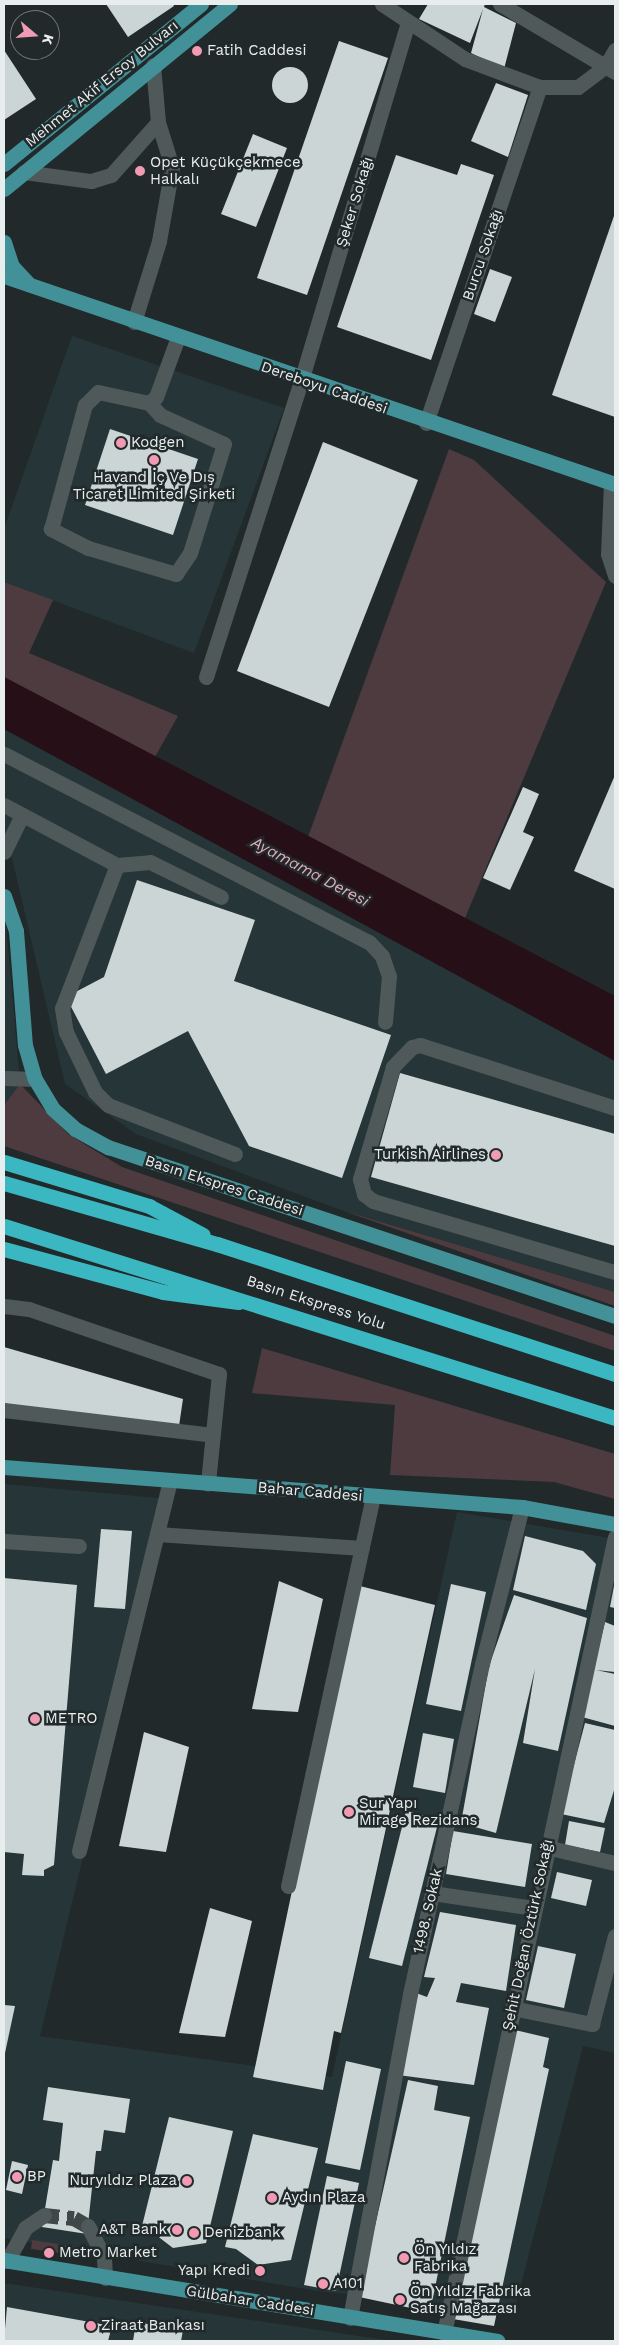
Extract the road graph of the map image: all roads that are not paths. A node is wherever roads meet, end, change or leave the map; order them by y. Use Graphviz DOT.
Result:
graph roads {
  1 [pos="201,4"];
  2 [pos="230,4"];
  3 [pos="382,4"];
  4 [pos="500,4"];
  5 [pos="408,23"];
  6 [pos="615,50"];
  7 [pos="153,65"];
  8 [pos="610,69"];
  9 [pos="540,87"];
  10 [pos="158,122"];
  11 [pos="4,164"];
  12 [pos="24,172"];
  13 [pos="4,189"];
  14 [pos="4,242"];
  15 [pos="4,276"];
  16 [pos="34,288"];
  17 [pos="134,322"];
  18 [pos="178,337"];
  19 [pos="301,381"];
  20 [pos="149,403"];
  21 [pos="426,423"];
  22 [pos="613,484"];
  23 [pos="615,576"];
  24 [pos="206,677"];
  25 [pos="4,754"];
  26 [pos="4,805"];
  27 [pos="22,815"];
  28 [pos="4,852"];
  29 [pos="117,865"];
  30 [pos="4,896"];
  31 [pos="221,897"];
  32 [pos="385,1022"];
  33 [pos="4,1078"];
  34 [pos="35,1079"];
  35 [pos="615,1108"];
  36 [pos="235,1154"];
  37 [pos="4,1162"];
  38 [pos="4,1183"];
  39 [pos="4,1226"];
  40 [pos="217,1244"];
  41 [pos="4,1249"];
  42 [pos="615,1272"];
  43 [pos="262,1304"];
  44 [pos="4,1306"];
  45 [pos="615,1316"];
  46 [pos="615,1374"];
  47 [pos="4,1410"];
  48 [pos="615,1418"];
  49 [pos="213,1435"];
  50 [pos="4,1466"];
  51 [pos="170,1480"];
  52 [pos="208,1483"];
  53 [pos="373,1497"];
  54 [pos="522,1507"];
  55 [pos="615,1524"];
  56 [pos="157,1534"];
  57 [pos="615,1537"];
  58 [pos="4,1541"];
  59 [pos="79,1546"];
  60 [pos="362,1548"];
  61 [pos="546,1847"];
  62 [pos="79,1852"];
  63 [pos="615,1863"];
  64 [pos="288,1886"];
  65 [pos="432,1893"];
  66 [pos="533,1908"];
  67 [pos="615,1936"];
  68 [pos="512,2008"];
  69 [pos="44,2215"];
  70 [pos="88,2226"];
  71 [pos="5,2261"];
  72 [pos="105,2278"];
  73 [pos="350,2318"];
  74 [pos="444,2333"];
  75 [pos="498,2341"];
  1 -- 11 [label="main road, Mehmet Akif Ersoy Bulvarı"];
  2 -- 7 [label="main road"];
  3 -- 5 [label="street"];
  4 -- 8 [label="street"];
  5 -- 9 [label="street"];
  5 -- 19 [label="street, Şeker Sokağı"];
  6 -- 8 [label="street"];
  7 -- 10 [label="street"];
  7 -- 12 [label="main road"];
  8 -- 9 [label="street"];
  9 -- 21 [label="street, Burcu Sokağı"];
  10 -- 12 [label="street"];
  10 -- 17 [label="street"];
  12 -- 13 [label="main road"];
  14 -- 16 [label="main road"];
  15 -- 16 [label="main road, Dereboyu Caddesi"];
  16 -- 17 [label="main road, Dereboyu Caddesi"];
  17 -- 18 [label="main road, Dereboyu Caddesi"];
  18 -- 19 [label="main road, Dereboyu Caddesi"];
  18 -- 20 [label="street"];
  19 -- 21 [label="main road, Dereboyu Caddesi"];
  19 -- 24 [label="street, Şeker Sokağı"];
  20 -- 20 [label="street"];
  21 -- 22 [label="main road, Dereboyu Caddesi"];
  22 -- 23 [label="street"];
  25 -- 32 [label="street"];
  26 -- 27 [label="street"];
  27 -- 28 [label="street"];
  27 -- 29 [label="street"];
  29 -- 31 [label="street"];
  29 -- 36 [label="street"];
  30 -- 34 [label="main road, Basın Ekspres Caddesi"];
  33 -- 34 [label="street"];
  34 -- 45 [label="main road, Basın Ekspres Caddesi"];
  35 -- 42 [label="street"];
  37 -- 40 [label="highway"];
  38 -- 40 [label="highway, Basın Ekspress Yolu"];
  39 -- 43 [label="highway, Basın Ekspress Yolu"];
  40 -- 46 [label="highway, Basın Ekspress Yolu"];
  41 -- 43 [label="highway"];
  43 -- 48 [label="highway, Basın Ekspress Yolu"];
  44 -- 49 [label="street"];
  47 -- 49 [label="street"];
  49 -- 52 [label="street"];
  50 -- 51 [label="main road, Bahar Caddesi"];
  51 -- 52 [label="main road, Bahar Caddesi"];
  51 -- 56 [label="street"];
  52 -- 53 [label="main road, Bahar Caddesi"];
  53 -- 54 [label="main road, Bahar Caddesi"];
  53 -- 60 [label="street"];
  54 -- 55 [label="main road, Bahar Caddesi"];
  54 -- 65 [label="street, 1498. Sokak"];
  56 -- 60 [label="street"];
  56 -- 62 [label="street"];
  57 -- 61 [label="street, Şehit Doğan Öztürk Sokağı"];
  58 -- 59 [label="street"];
  60 -- 64 [label="street"];
  61 -- 63 [label="street"];
  61 -- 66 [label="street, Şehit Doğan Öztürk Sokağı"];
  65 -- 66 [label="street"];
  65 -- 73 [label="street, 1498. Sokak"];
  66 -- 68 [label="street, Şehit Doğan Öztürk Sokağı"];
  67 -- 68 [label="street"];
  68 -- 74 [label="street, Şehit Doğan Öztürk Sokağı"];
  69 -- 71 [label="street"];
  70 -- 72 [label="street"];
  71 -- 72 [label="main road, Gülbahar Caddesi"];
  72 -- 73 [label="main road, Gülbahar Caddesi"];
  73 -- 74 [label="main road, Gülbahar Caddesi"];
  74 -- 75 [label="main road, Gülbahar Caddesi"];
}
